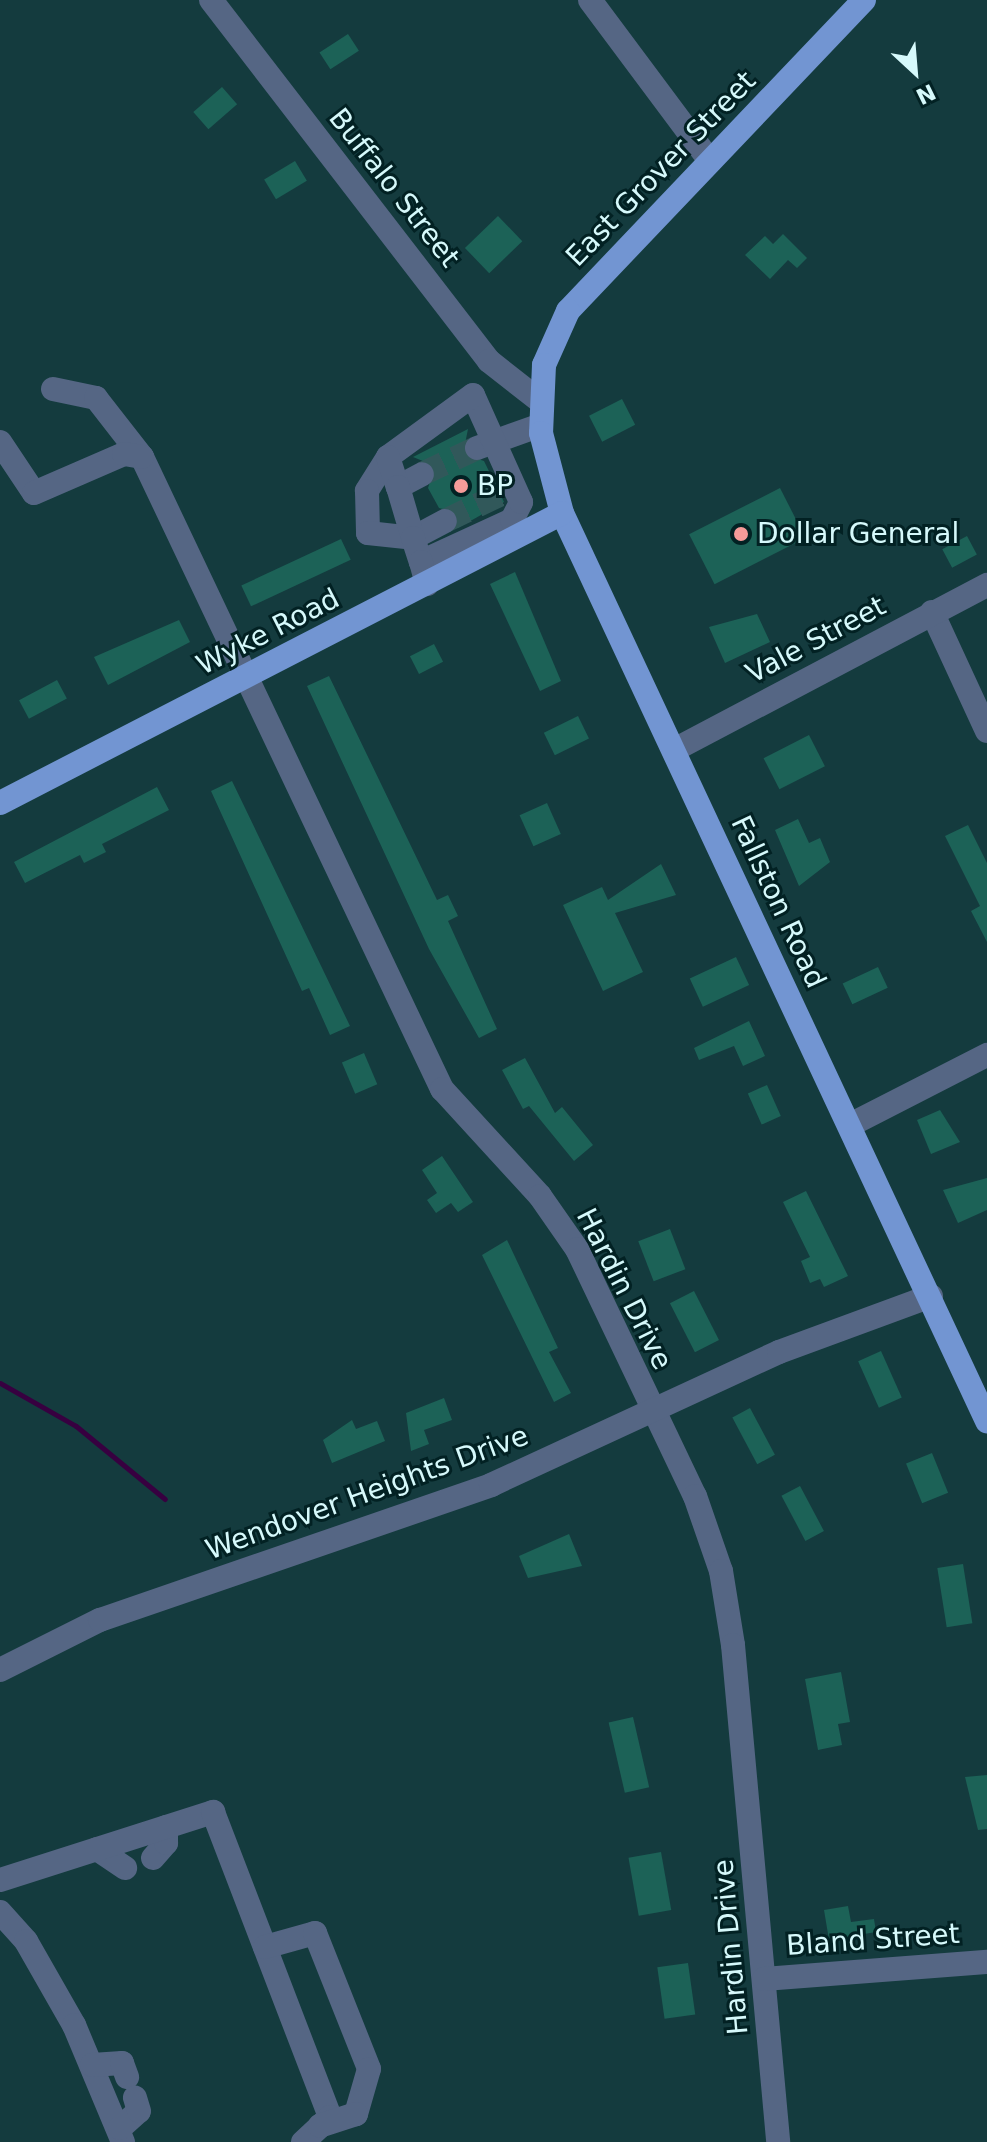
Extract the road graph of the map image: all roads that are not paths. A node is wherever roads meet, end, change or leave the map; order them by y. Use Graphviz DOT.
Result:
graph roads {
  1 [pos="211,0"];
  2 [pos="590,0"];
  3 [pos="864,0"];
  4 [pos="710,161"];
  5 [pos="493,365"];
  6 [pos="53,389"];
  7 [pos="473,395"];
  8 [pos="541,413"];
  9 [pos="0,442"];
  10 [pos="485,444"];
  11 [pos="142,457"];
  12 [pos="388,457"];
  13 [pos="422,474"];
  14 [pos="550,474"];
  15 [pos="398,487"];
  16 [pos="507,490"];
  17 [pos="562,513"];
  18 [pos="445,521"];
  19 [pos="413,538"];
  20 [pos="488,541"];
  21 [pos="424,573"];
  22 [pos="987,585"];
  23 [pos="932,612"];
  24 [pos="247,676"];
  25 [pos="987,731"];
  26 [pos="674,750"];
  27 [pos="0,803"];
  28 [pos="987,1055"];
  29 [pos="850,1125"];
  30 [pos="931,1296"];
  31 [pos="652,1410"];
  32 [pos="987,1421"];
  33 [pos="0,1670"];
  34 [pos="166,1827"];
  35 [pos="97,1849"];
  36 [pos="153,1858"];
  37 [pos="125,1868"];
  38 [pos="0,1880"];
  39 [pos="0,1912"];
  40 [pos="265,1947"];
  41 [pos="987,1962"];
  42 [pos="764,1979"];
  43 [pos="92,2065"];
  44 [pos="312,2134"];
  45 [pos="121,2135"];
  46 [pos="778,2142"];
  1 -- 5 [label="street, Buffalo Street"];
  2 -- 4 [label="street"];
  3 -- 4 [label="main road, East Grover Street"];
  4 -- 8 [label="main road, East Grover Street"];
  5 -- 7 [label="street"];
  5 -- 8 [label="street, Buffalo Street"];
  6 -- 11 [label="street, Hardin Drive"];
  7 -- 10 [label="street"];
  7 -- 12 [label="street"];
  8 -- 10 [label="street"];
  8 -- 14 [label="main road, Fallston Road"];
  9 -- 11 [label="street"];
  10 -- 16 [label="street"];
  11 -- 24 [label="street, Hardin Drive"];
  12 -- 15 [label="street"];
  12 -- 19 [label="street"];
  13 -- 15 [label="street"];
  14 -- 16 [label="street"];
  14 -- 17 [label="main road, Fallston Road"];
  15 -- 19 [label="street"];
  16 -- 20 [label="street"];
  17 -- 20 [label="main road, Wyke Road"];
  17 -- 26 [label="main road, Fallston Road"];
  18 -- 19 [label="street"];
  19 -- 21 [label="street"];
  20 -- 21 [label="main road, Wyke Road"];
  21 -- 24 [label="main road, Wyke Road"];
  22 -- 23 [label="street, Vale Street"];
  23 -- 25 [label="street"];
  23 -- 26 [label="street, Vale Street"];
  24 -- 27 [label="main road, Wyke Road"];
  24 -- 31 [label="street, Hardin Drive"];
  26 -- 29 [label="main road, Fallston Road"];
  28 -- 29 [label="street"];
  29 -- 30 [label="main road, Fallston Road"];
  30 -- 31 [label="street, Wendover Heights Drive"];
  30 -- 32 [label="main road, Fallston Road"];
  31 -- 33 [label="street, Wendover Heights Drive"];
  31 -- 42 [label="street, Hardin Drive"];
  34 -- 35 [label="street"];
  34 -- 36 [label="street"];
  34 -- 40 [label="street"];
  35 -- 37 [label="street"];
  35 -- 38 [label="street"];
  39 -- 43 [label="street"];
  40 -- 44 [label="street"];
  40 -- 44 [label="street"];
  41 -- 42 [label="street, Bland Street"];
  42 -- 46 [label="street, Hardin Drive"];
  43 -- 45 [label="street"];
  43 -- 45 [label="street"];
}
